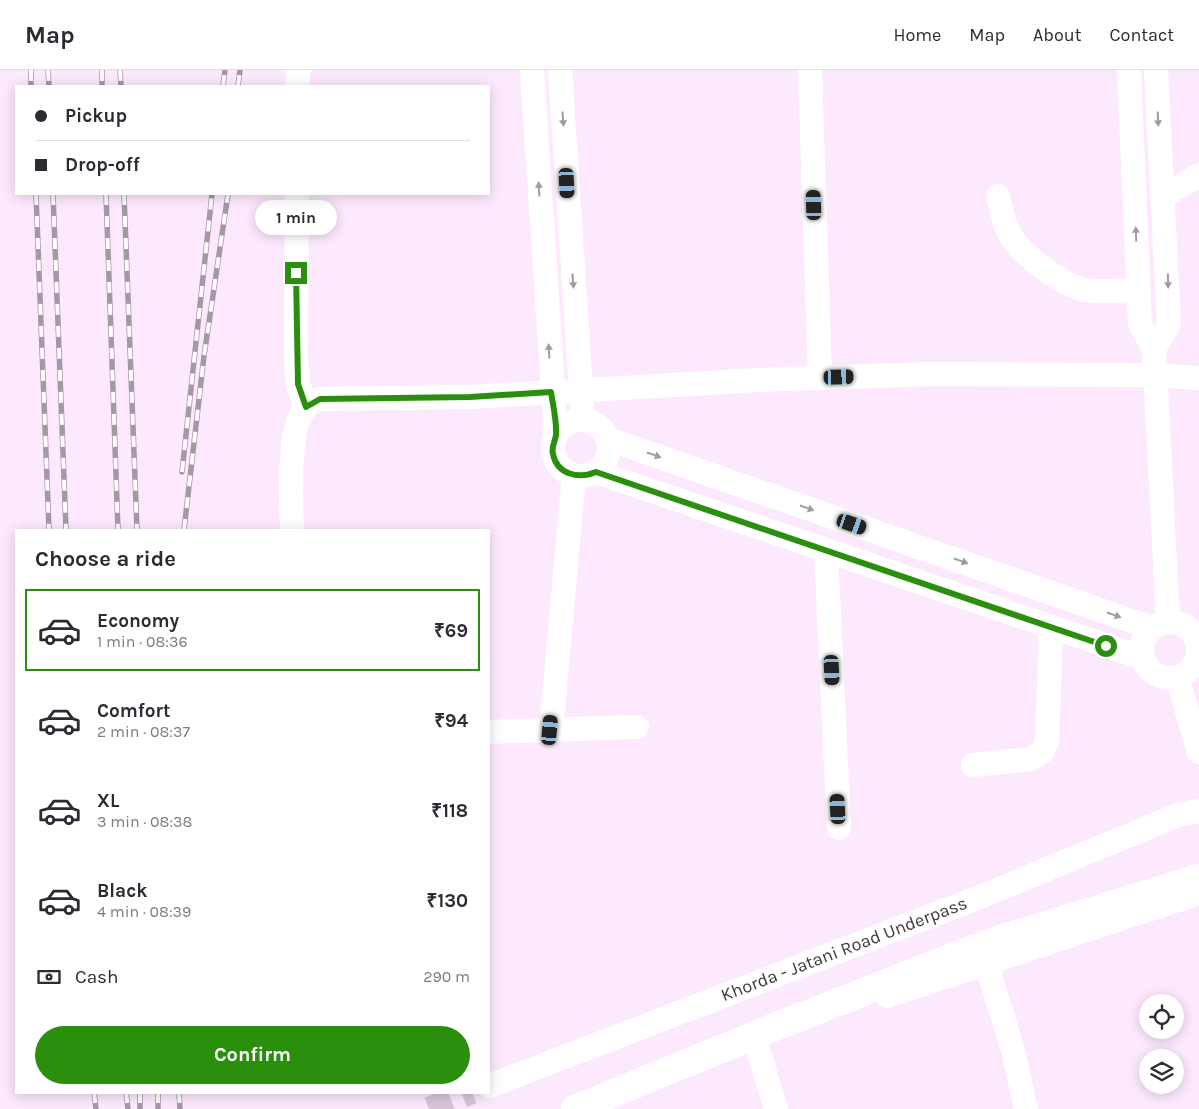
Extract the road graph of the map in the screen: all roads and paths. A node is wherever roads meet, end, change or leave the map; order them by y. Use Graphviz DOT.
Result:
graph roads {
  1 [pos="299,70"];
  2 [pos="532,70"];
  3 [pos="560,70"];
  4 [pos="810,70"];
  5 [pos="1130,70"];
  6 [pos="1156,70"];
  7 [pos="297,85"];
  8 [pos="1199,175"];
  9 [pos="297,195"];
  10 [pos="998,196"];
  11 [pos="1163,196"];
  12 [pos="1139,290"];
  13 [pos="1154,349"];
  14 [pos="1155,375"];
  15 [pos="820,378"];
  16 [pos="1199,378"];
  17 [pos="579,390"];
  18 [pos="551,392"];
  19 [pos="306,407"];
  20 [pos="583,420"];
  21 [pos="556,435"];
  22 [pos="608,439"];
  23 [pos="585,474"];
  24 [pos="292,529"];
  25 [pos="826,550"];
  26 [pos="1160,625"];
  27 [pos="1051,627"];
  28 [pos="1143,658"];
  29 [pos="1198,658"];
  30 [pos="1177,677"];
  31 [pos="636,727"];
  32 [pos="550,730"];
  33 [pos="490,732"];
  34 [pos="1199,752"];
  35 [pos="973,765"];
  36 [pos="1199,811"];
  37 [pos="839,828"];
  38 [pos="1199,878"];
  39 [pos="1199,893"];
  40 [pos="986,963"];
  41 [pos="756,1043"];
  42 [pos="490,1086"];
  43 [pos="575,1109"];
  44 [pos="776,1109"];
  45 [pos="1026,1109"];
  1 -- 7 [label="street"];
  18 -- 2 [label="street, one-way"];
  3 -- 17 [label="street, one-way"];
  4 -- 15 [label="street"];
  12 -- 5 [label="street, one-way"];
  6 -- 11 [label="street, one-way"];
  8 -- 11 [label="street"];
  9 -- 19 [label="street"];
  10 -- 12 [label="street"];
  11 -- 13 [label="street, one-way"];
  12 -- 13 [label="street"];
  13 -- 14 [label="street"];
  14 -- 15 [label="street"];
  14 -- 16 [label="street"];
  14 -- 26 [label="street"];
  15 -- 17 [label="street"];
  17 -- 18 [label="street"];
  17 -- 20 [label="street"];
  18 -- 19 [label="street"];
  18 -- 21 [label="street"];
  19 -- 24 [label="street"];
  20 -- 21 [label="street"];
  20 -- 22 [label="street"];
  21 -- 23 [label="street"];
  22 -- 23 [label="street"];
  22 -- 26 [label="street, one-way"];
  23 -- 25 [label="street"];
  23 -- 32 [label="street"];
  25 -- 27 [label="street"];
  25 -- 37 [label="street"];
  26 -- 28 [label="street"];
  26 -- 29 [label="street"];
  27 -- 28 [label="street"];
  27 -- 35 [label="street"];
  28 -- 30 [label="street"];
  29 -- 30 [label="street"];
  30 -- 34 [label="street"];
  31 -- 32 [label="street"];
  32 -- 33 [label="street"];
  36 -- 42 [label="street, Khorda - Jatani Road Underpass"];
  38 -- 43 [label="main road"];
  39 -- 40 [label="street"];
  40 -- 41 [label="street"];
  40 -- 45 [label="street"];
  41 -- 43 [label="street"];
  41 -- 44 [label="street"];
}
